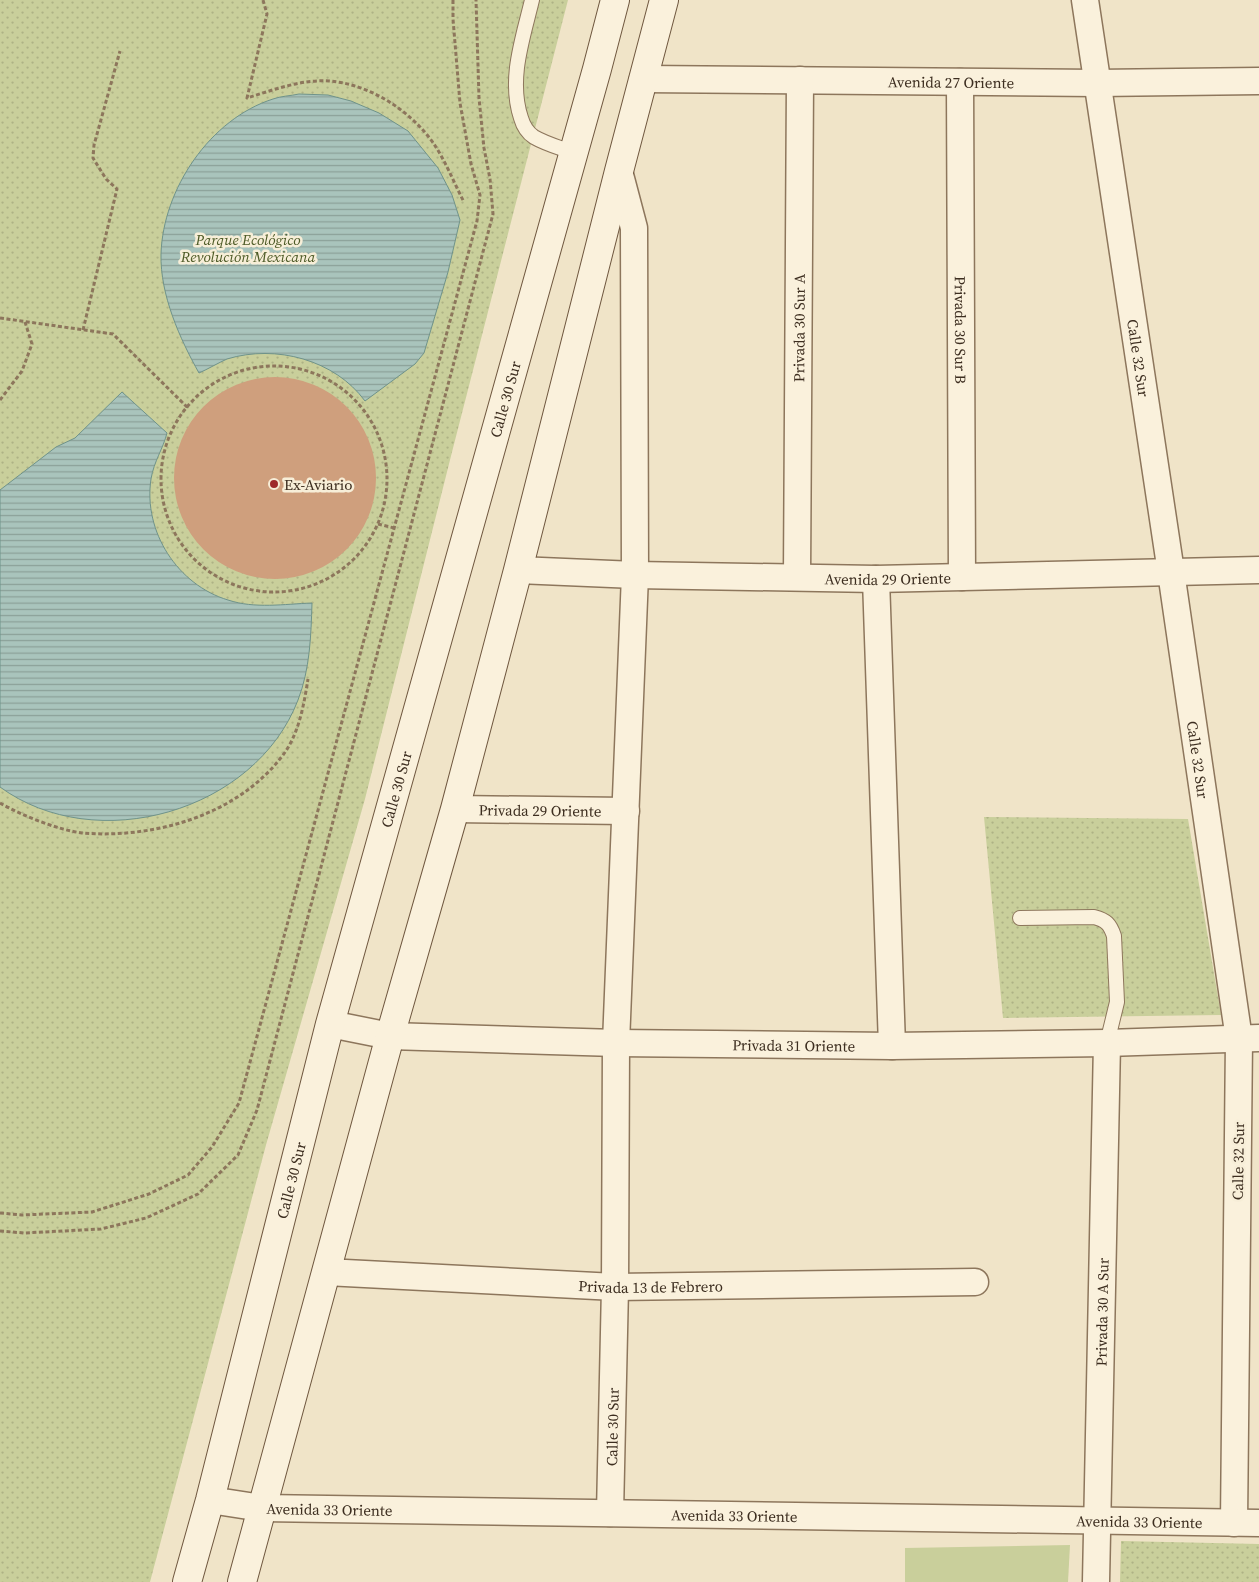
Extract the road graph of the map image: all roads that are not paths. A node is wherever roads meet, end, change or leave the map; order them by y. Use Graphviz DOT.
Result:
graph roads {
  1 [pos="532,0"];
  2 [pos="615,0"];
  3 [pos="664,0"];
  4 [pos="1085,0"];
  5 [pos="643,79"];
  6 [pos="800,80"];
  7 [pos="1259,81"];
  8 [pos="960,82"];
  9 [pos="1097,83"];
  10 [pos="574,153"];
  11 [pos="619,171"];
  12 [pos="518,570"];
  13 [pos="1259,570"];
  14 [pos="1171,572"];
  15 [pos="635,574"];
  16 [pos="797,577"];
  17 [pos="962,577"];
  18 [pos="876,579"];
  19 [pos="455,809"];
  20 [pos="626,811"];
  21 [pos="1020,918"];
  22 [pos="330,1024"];
  23 [pos="390,1036"];
  24 [pos="1249,1038"];
  25 [pos="616,1043"];
  26 [pos="1107,1043"];
  27 [pos="892,1046"];
  28 [pos="326,1272"];
  29 [pos="975,1282"];
  30 [pos="615,1287"];
  31 [pos="210,1500"];
  32 [pos="262,1508"];
  33 [pos="610,1513"];
  34 [pos="1097,1521"];
  35 [pos="1247,1523"];
  36 [pos="187,1582"];
  37 [pos="242,1582"];
  38 [pos="1096,1582"];
  1 -- 10 [label="lane"];
  2 -- 10 [label="main road, Calle 30 Sur"];
  3 -- 5 [label="main road, Calle 30 Sur"];
  4 -- 9 [label="street, Calle 32 Sur"];
  5 -- 6 [label="street, Avenida 27 Oriente"];
  5 -- 11 [label="main road, Calle 30 Sur"];
  6 -- 8 [label="street, Avenida 27 Oriente"];
  6 -- 16 [label="street, Privada 30 Sur A"];
  7 -- 9 [label="street, Avenida 27 Oriente"];
  8 -- 9 [label="street, Avenida 27 Oriente"];
  8 -- 17 [label="street, Privada 30 Sur B"];
  9 -- 14 [label="street, Calle 32 Sur"];
  10 -- 22 [label="main road, Calle 30 Sur"];
  11 -- 12 [label="main road, Calle 30 Sur"];
  11 -- 15 [label="street, Calle 30 Sur"];
  12 -- 15 [label="street, Avenida 29 Oriente"];
  12 -- 19 [label="main road, Calle 30 Sur"];
  13 -- 14 [label="street, Avenida 29 Oriente"];
  14 -- 17 [label="street, Avenida 29 Oriente"];
  14 -- 24 [label="street, Calle 32 Sur"];
  15 -- 16 [label="street, Avenida 29 Oriente"];
  15 -- 20 [label="street, Calle 30 Sur"];
  16 -- 18 [label="street, Avenida 29 Oriente"];
  17 -- 18 [label="street, Avenida 29 Oriente"];
  18 -- 27 [label="street"];
  19 -- 20 [label="street, Privada 29 Oriente"];
  19 -- 23 [label="main road, Calle 30 Sur"];
  20 -- 25 [label="street, Calle 30 Sur"];
  21 -- 26 [label="lane"];
  22 -- 23 [label="street, Privada 31 Oriente"];
  22 -- 31 [label="main road, Calle 30 Sur"];
  23 -- 25 [label="street, Privada 31 Oriente"];
  23 -- 28 [label="main road, Calle 30 Sur"];
  24 -- 26 [label="street, Privada 31 Oriente"];
  24 -- 35 [label="street, Calle 32 Sur"];
  25 -- 27 [label="street, Privada 31 Oriente"];
  25 -- 30 [label="street, Calle 30 Sur"];
  26 -- 27 [label="street, Privada 31 Oriente"];
  26 -- 34 [label="street, Privada 30 A Sur"];
  28 -- 30 [label="street, Privada 13 de Febrero"];
  28 -- 32 [label="main road, Calle 30 Sur"];
  29 -- 30 [label="street, Privada 13 de Febrero"];
  30 -- 33 [label="street, Calle 30 Sur"];
  31 -- 32 [label="street, Avenida 33 Oriente"];
  31 -- 36 [label="main road, Calle 30 Sur"];
  32 -- 33 [label="street, Avenida 33 Oriente"];
  32 -- 37 [label="main road, Calle 30 Sur"];
  33 -- 34 [label="street, Avenida 33 Oriente"];
  34 -- 35 [label="street, Avenida 33 Oriente"];
  34 -- 38 [label="street, Privada 30 A Sur"];
}
